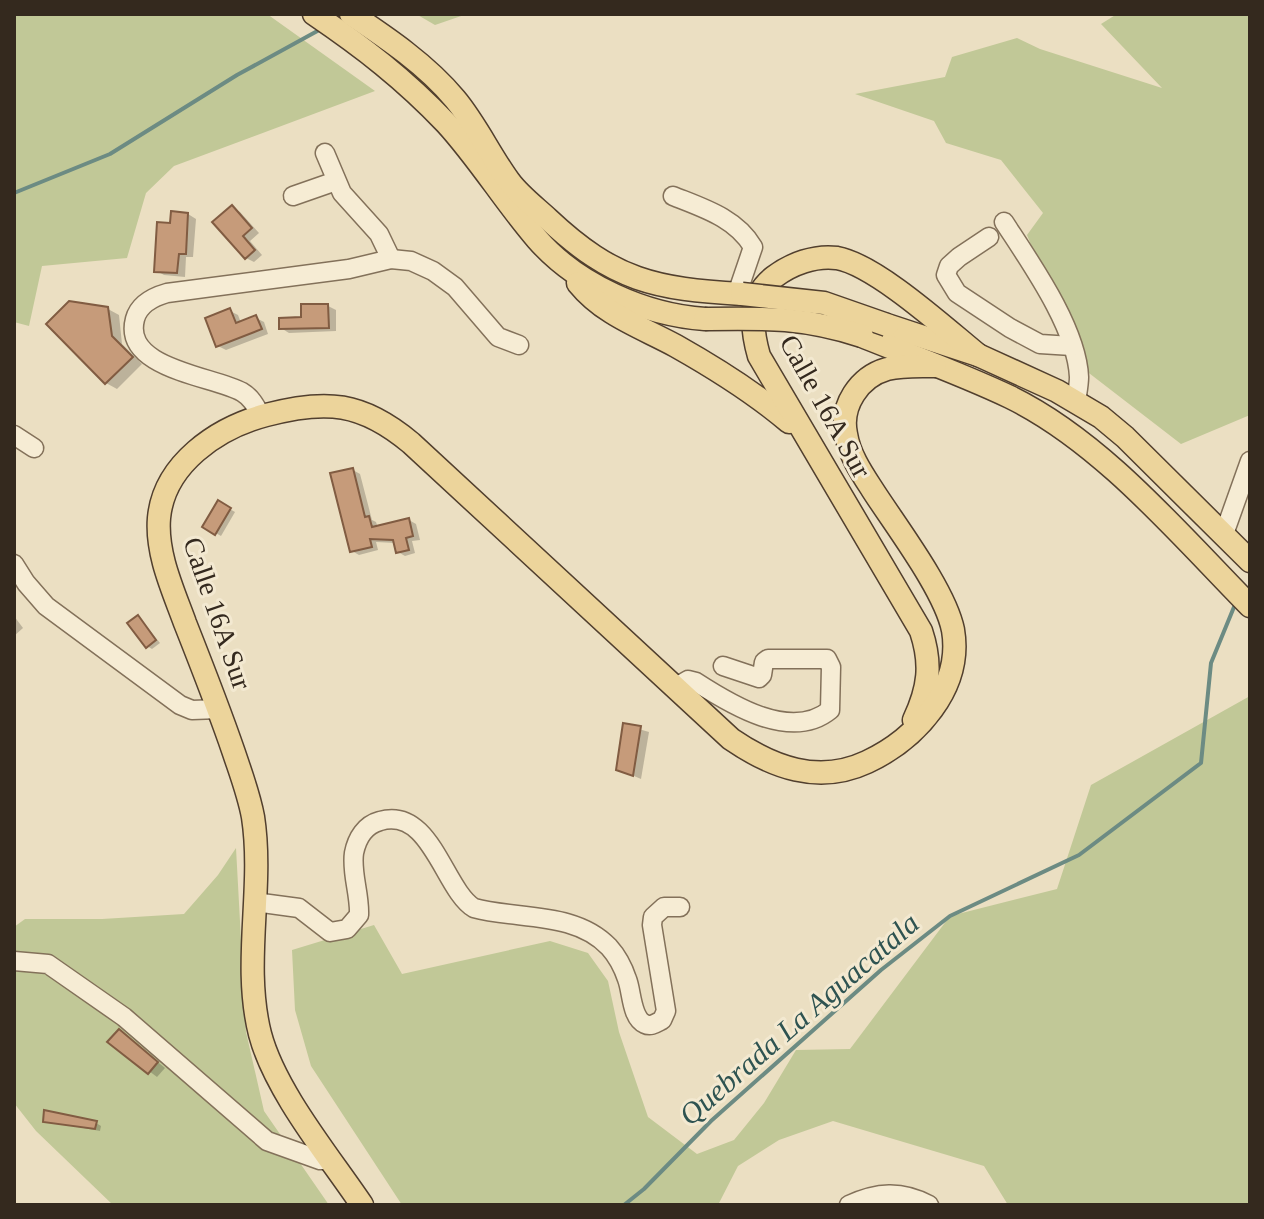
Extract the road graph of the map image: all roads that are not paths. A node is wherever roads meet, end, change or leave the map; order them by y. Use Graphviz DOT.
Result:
graph roads {
  1 [pos="314,14"];
  2 [pos="358,22"];
  3 [pos="325,153"];
  4 [pos="336,181"];
  5 [pos="293,196"];
  6 [pos="673,196"];
  7 [pos="1004,222"];
  8 [pos="989,237"];
  9 [pos="391,259"];
  10 [pos="563,262"];
  11 [pos="740,294"];
  12 [pos="519,345"];
  13 [pos="1072,346"];
  14 [pos="978,355"];
  15 [pos="935,366"];
  16 [pos="1076,402"];
  17 [pos="261,416"];
  18 [pos="802,433"];
  19 [pos="14,435"];
  20 [pos="34,448"];
  21 [pos="1250,461"];
  22 [pos="1224,534"];
  23 [pos="1250,561"];
  24 [pos="14,564"];
  25 [pos="1250,606"];
  26 [pos="723,666"];
  27 [pos="676,687"];
  28 [pos="219,709"];
  29 [pos="907,736"];
  30 [pos="254,902"];
  31 [pos="680,907"];
  32 [pos="14,961"];
  33 [pos="331,1160"];
  34 [pos="362,1205"];
  35 [pos="849,1205"];
  36 [pos="929,1205"];
  1 -- 2 [label="main road"];
  2 -- 10 [label="main road"];
  2 -- 11 [label="main road"];
  3 -- 4 [label="lane"];
  4 -- 5 [label="lane"];
  4 -- 9 [label="lane"];
  6 -- 11 [label="lane"];
  7 -- 13 [label="lane"];
  8 -- 13 [label="lane"];
  9 -- 12 [label="lane"];
  9 -- 17 [label="lane"];
  10 -- 15 [label="main road, bridge"];
  10 -- 18 [label="main road"];
  11 -- 14 [label="main road, bridge"];
  13 -- 16 [label="lane"];
  14 -- 16 [label="main road"];
  14 -- 18 [label="main road, Calle 16A Sur"];
  15 -- 25 [label="main road"];
  15 -- 29 [label="main road, Calle 16A Sur"];
  16 -- 22 [label="main road"];
  17 -- 27 [label="main road, Calle 16A Sur"];
  17 -- 28 [label="main road, Calle 16A Sur"];
  18 -- 29 [label="main road, Calle 16A Sur"];
  19 -- 20 [label="lane"];
  21 -- 22 [label="lane"];
  22 -- 23 [label="main road"];
  24 -- 28 [label="lane"];
  26 -- 27 [label="lane"];
  27 -- 29 [label="main road, Calle 16A Sur"];
  28 -- 30 [label="main road, Calle 16A Sur"];
  30 -- 31 [label="lane"];
  30 -- 33 [label="main road, Calle 16A Sur"];
  32 -- 33 [label="lane"];
  33 -- 34 [label="main road, Calle 16A Sur"];
  35 -- 36 [label="lane"];
}
